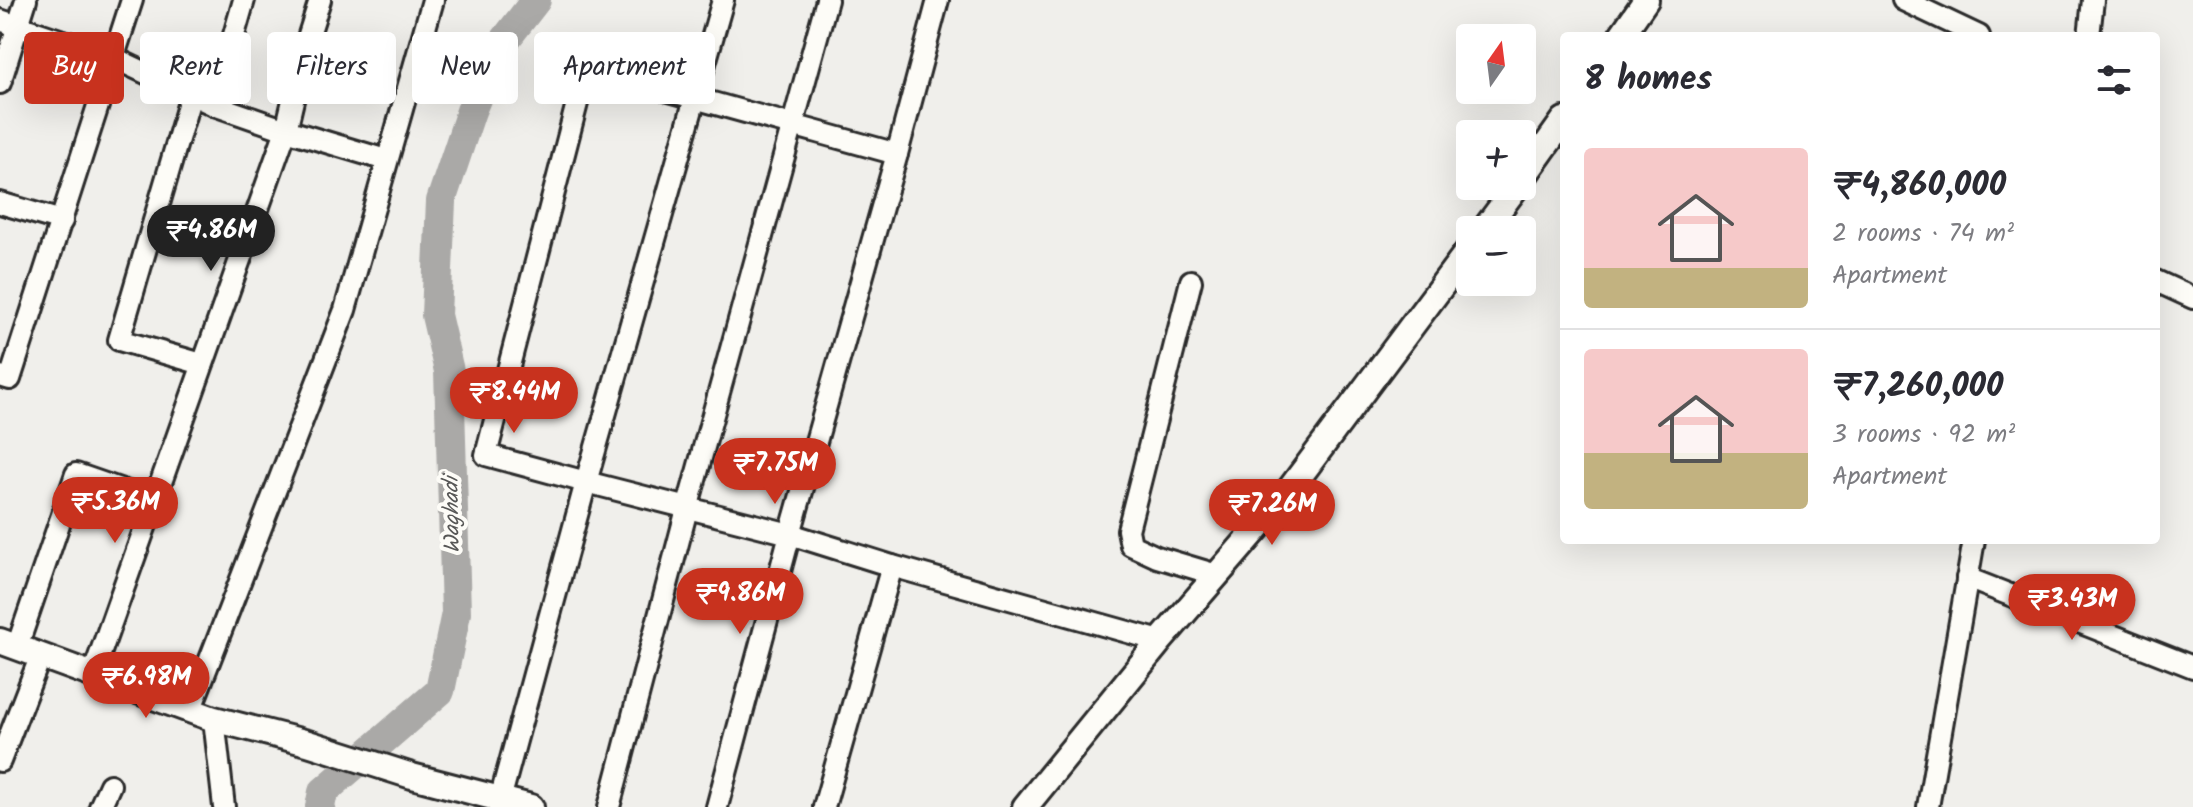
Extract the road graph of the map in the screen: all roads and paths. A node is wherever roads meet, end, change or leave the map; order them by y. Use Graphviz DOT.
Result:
graph roads {
  1 [pos="26,0"];
  2 [pos="132,0"];
  3 [pos="244,0"];
  4 [pos="320,0"];
  5 [pos="433,0"];
  6 [pos="723,0"];
  7 [pos="827,0"];
  8 [pos="938,0"];
  9 [pos="1646,0"];
  10 [pos="1903,0"];
  11 [pos="2093,0"];
  12 [pos="9,22"];
  13 [pos="38,32"];
  14 [pos="122,32"];
  15 [pos="714,32"];
  16 [pos="1624,32"];
  17 [pos="1971,32"];
  18 [pos="2089,32"];
  19 [pos="0,83"];
  20 [pos="99,104"];
  21 [pos="188,104"];
  22 [pos="577,104"];
  23 [pos="693,104"];
  24 [pos="715,104"];
  25 [pos="214,105"];
  26 [pos="794,126"];
  27 [pos="1560,126"];
  28 [pos="286,130"];
  29 [pos="897,154"];
  30 [pos="1536,159"];
  31 [pos="386,160"];
  32 [pos="0,203"];
  33 [pos="62,221"];
  34 [pos="1456,267"];
  35 [pos="1191,281"];
  36 [pos="2160,283"];
  37 [pos="2193,298"];
  38 [pos="202,364"];
  39 [pos="0,376"];
  40 [pos="586,482"];
  41 [pos="154,501"];
  42 [pos="687,509"];
  43 [pos="790,534"];
  44 [pos="1973,544"];
  45 [pos="892,566"];
  46 [pos="1217,575"];
  47 [pos="1967,578"];
  48 [pos="1160,641"];
  49 [pos="8,644"];
  50 [pos="41,655"];
  51 [pos="2193,667"];
  52 [pos="93,674"];
  53 [pos="190,711"];
  54 [pos="214,719"];
  55 [pos="0,761"];
  56 [pos="219,779"];
  57 [pos="110,785"];
  58 [pos="499,802"];
  59 [pos="100,807"];
  60 [pos="207,807"];
  61 [pos="224,807"];
  62 [pos="531,807"];
  63 [pos="609,807"];
  64 [pos="717,807"];
  65 [pos="824,807"];
  66 [pos="1025,807"];
  67 [pos="1928,807"];
  1 -- 12 [label="street"];
  2 -- 14 [label="street"];
  3 -- 25 [label="street"];
  4 -- 28 [label="street"];
  5 -- 31 [label="street"];
  6 -- 15 [label="street"];
  7 -- 26 [label="street"];
  8 -- 29 [label="street"];
  9 -- 16 [label="street"];
  10 -- 17 [label="street"];
  11 -- 18 [label="street"];
  12 -- 13 [label="street"];
  12 -- 19 [label="street"];
  20 -- 33 [label="street"];
  21 -- 38 [label="street"];
  22 -- 40 [label="street"];
  23 -- 40 [label="street"];
  24 -- 26 [label="street"];
  25 -- 28 [label="street"];
  26 -- 29 [label="street"];
  26 -- 42 [label="street"];
  27 -- 30 [label="street"];
  28 -- 31 [label="street"];
  28 -- 38 [label="street"];
  29 -- 43 [label="street"];
  31 -- 53 [label="street"];
  32 -- 33 [label="street"];
  33 -- 39 [label="street"];
  34 -- 46 [label="street"];
  35 -- 46 [label="street"];
  36 -- 37 [label="street"];
  38 -- 41 [label="street"];
  40 -- 42 [label="street"];
  40 -- 58 [label="street"];
  41 -- 49 [label="street"];
  41 -- 52 [label="street"];
  42 -- 43 [label="street"];
  42 -- 63 [label="street"];
  43 -- 45 [label="street"];
  43 -- 64 [label="street"];
  44 -- 47 [label="street"];
  45 -- 48 [label="street"];
  45 -- 65 [label="street"];
  46 -- 48 [label="street"];
  47 -- 51 [label="street"];
  47 -- 67 [label="street"];
  48 -- 66 [label="street"];
  49 -- 50 [label="street"];
  50 -- 52 [label="street"];
  50 -- 55 [label="street"];
  52 -- 53 [label="street"];
  53 -- 54 [label="street"];
  54 -- 56 [label="street"];
  54 -- 58 [label="street"];
  56 -- 60 [label="street"];
  56 -- 61 [label="street"];
  57 -- 59 [label="street"];
  58 -- 62 [label="street"];
}
